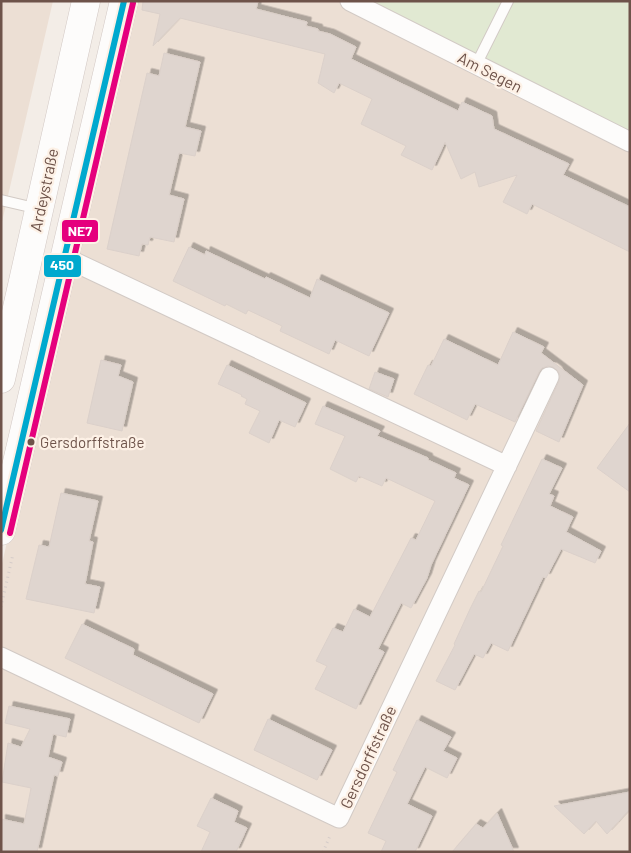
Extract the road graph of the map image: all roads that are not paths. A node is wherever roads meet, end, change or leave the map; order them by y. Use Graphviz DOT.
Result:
graph roads {
  1 [pos="86,1"];
  2 [pos="124,1"];
  3 [pos="350,1"];
  4 [pos="508,1"];
  5 [pos="476,64"];
  6 [pos="630,142"];
  7 [pos="1,200"];
  8 [pos="40,209"];
  9 [pos="66,258"];
  10 [pos="549,377"];
  11 [pos="1,379"];
  12 [pos="507,466"];
  13 [pos="1,531"];
  14 [pos="1,657"];
  1 -- 8 [label="main road, Ardeystraße"];
  2 -- 9 [label="main road"];
  3 -- 5 [label="street, Am Segen"];
  4 -- 5 [label="lane"];
  5 -- 6 [label="street, Am Segen"];
  7 -- 8 [label="lane"];
  8 -- 11 [label="main road, Ardeystraße"];
  9 -- 12 [label="street"];
  9 -- 13 [label="main road"];
  10 -- 12 [label="street, Gersdorffstraße"];
  12 -- 14 [label="street, Gersdorffstraße"];
}
